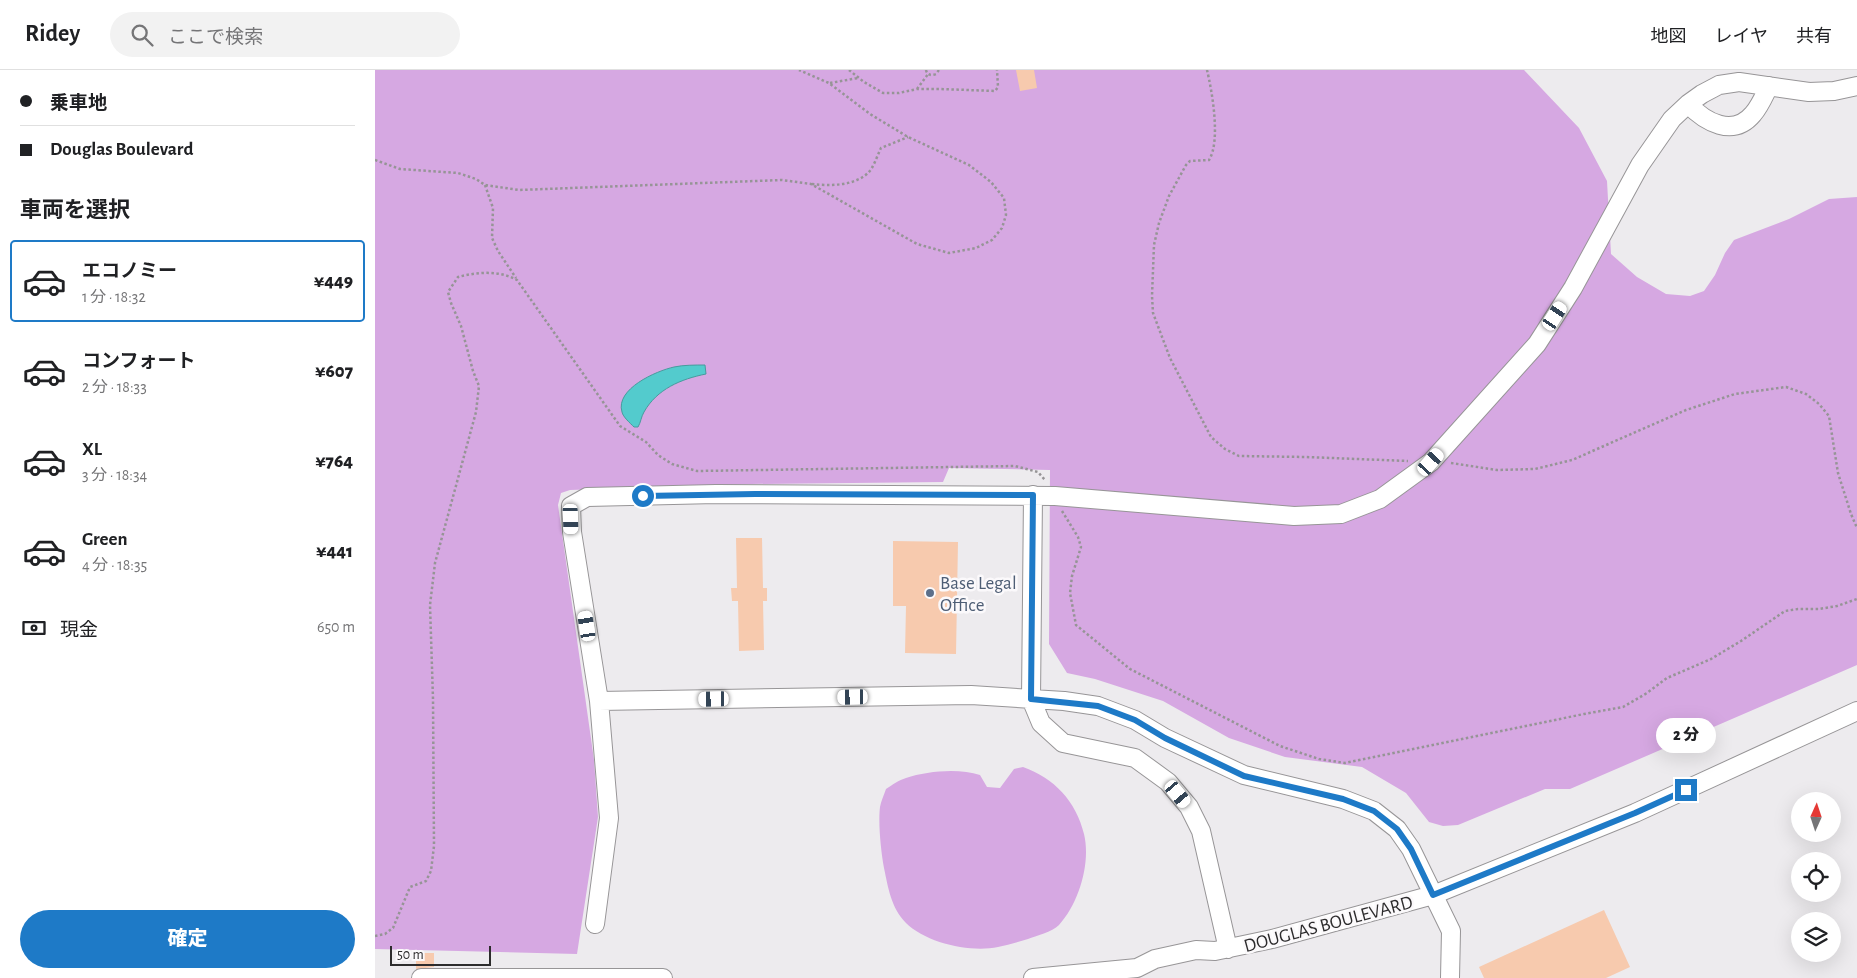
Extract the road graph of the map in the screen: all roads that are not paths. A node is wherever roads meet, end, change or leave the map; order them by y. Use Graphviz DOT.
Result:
graph roads {
  1 [pos="1769,86"];
  2 [pos="1857,86"];
  3 [pos="1688,104"];
  4 [pos="1033,495"];
  5 [pos="1031,699"];
  6 [pos="599,701"];
  7 [pos="1857,711"];
  8 [pos="1433,895"];
  9 [pos="595,924"];
  10 [pos="1228,949"];
  11 [pos="421,978"];
  12 [pos="663,978"];
  13 [pos="1033,978"];
  14 [pos="1450,978"];
  1 -- 2 [label="street"];
  1 -- 3 [label="street"];
  1 -- 3 [label="street"];
  3 -- 4 [label="street"];
  4 -- 5 [label="street"];
  4 -- 6 [label="street"];
  5 -- 6 [label="street"];
  5 -- 8 [label="street"];
  5 -- 10 [label="street"];
  6 -- 9 [label="street"];
  7 -- 8 [label="street, DOUGLAS BOULEVARD"];
  8 -- 10 [label="street, DOUGLAS BOULEVARD"];
  8 -- 14 [label="street"];
  10 -- 13 [label="street, DOUGLAS BOULEVARD"];
  11 -- 12 [label="street"];
}
